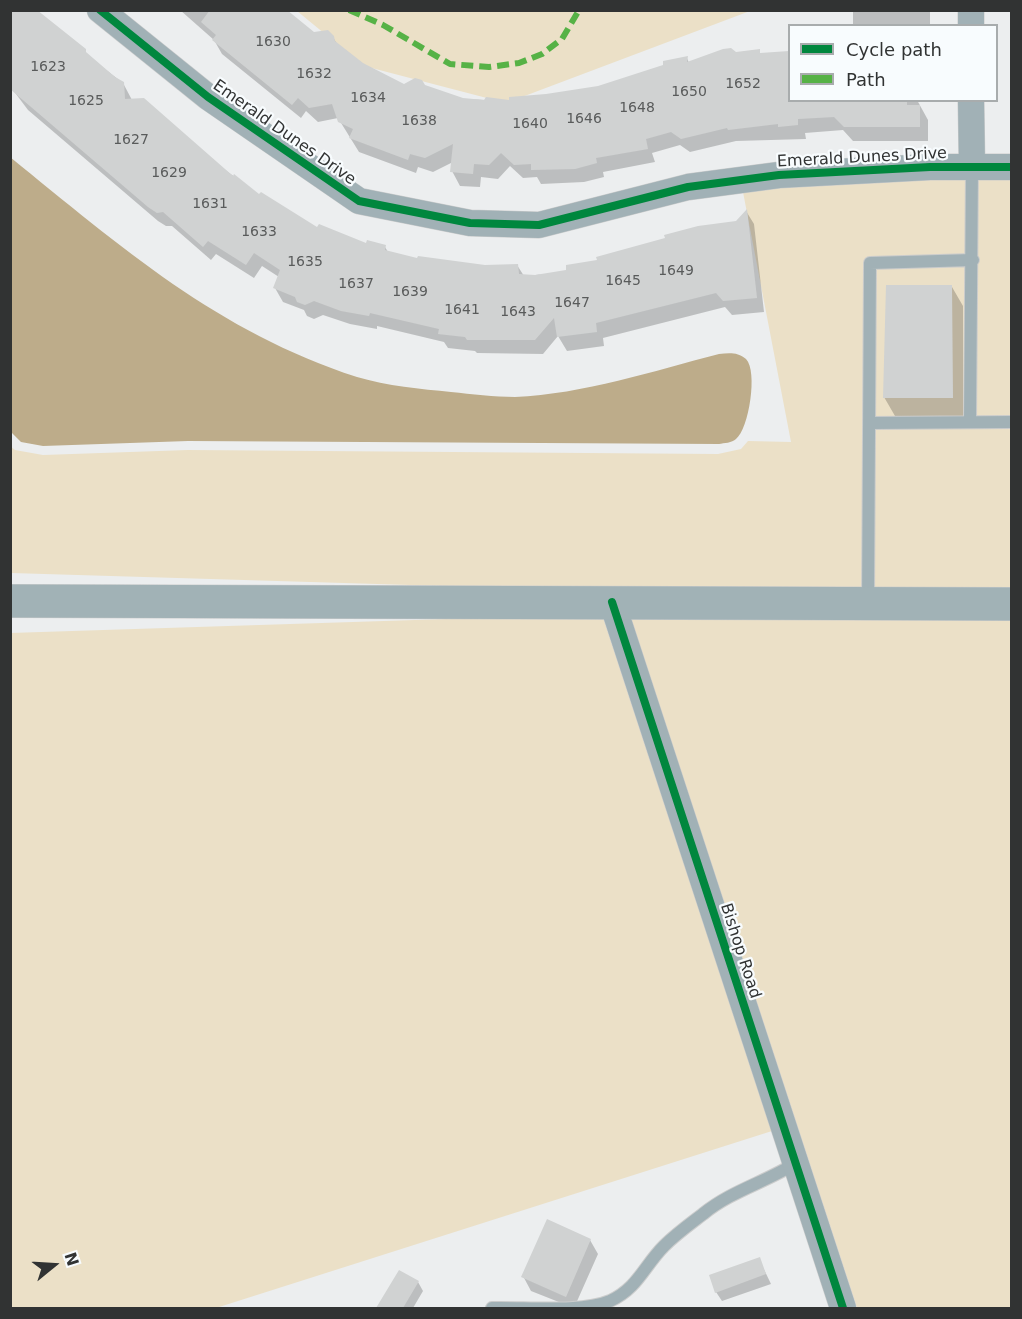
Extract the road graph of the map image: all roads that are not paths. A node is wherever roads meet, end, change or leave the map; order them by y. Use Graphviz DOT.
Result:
graph roads {
  1 [pos="100,10"];
  2 [pos="971,102"];
  3 [pos="972,167"];
  4 [pos="1011,167"];
  5 [pos="973,260"];
  6 [pos="970,422"];
  7 [pos="1011,422"];
  8 [pos="869,423"];
  9 [pos="10,601"];
  10 [pos="612,602"];
  11 [pos="868,603"];
  12 [pos="1011,604"];
  13 [pos="796,1163"];
  14 [pos="492,1308"];
  15 [pos="843,1308"];
  1 -- 3 [label="street, Emerald Dunes Drive"];
  2 -- 3 [label="street"];
  3 -- 4 [label="street, Emerald Dunes Drive"];
  3 -- 5 [label="lane"];
  5 -- 6 [label="lane"];
  5 -- 8 [label="lane"];
  6 -- 7 [label="lane"];
  6 -- 8 [label="lane"];
  8 -- 11 [label="lane"];
  9 -- 10 [label="main road"];
  10 -- 11 [label="main road"];
  10 -- 13 [label="street, Bishop Road"];
  11 -- 12 [label="main road"];
  13 -- 14 [label="lane"];
  13 -- 15 [label="street, Bishop Road"];
}
